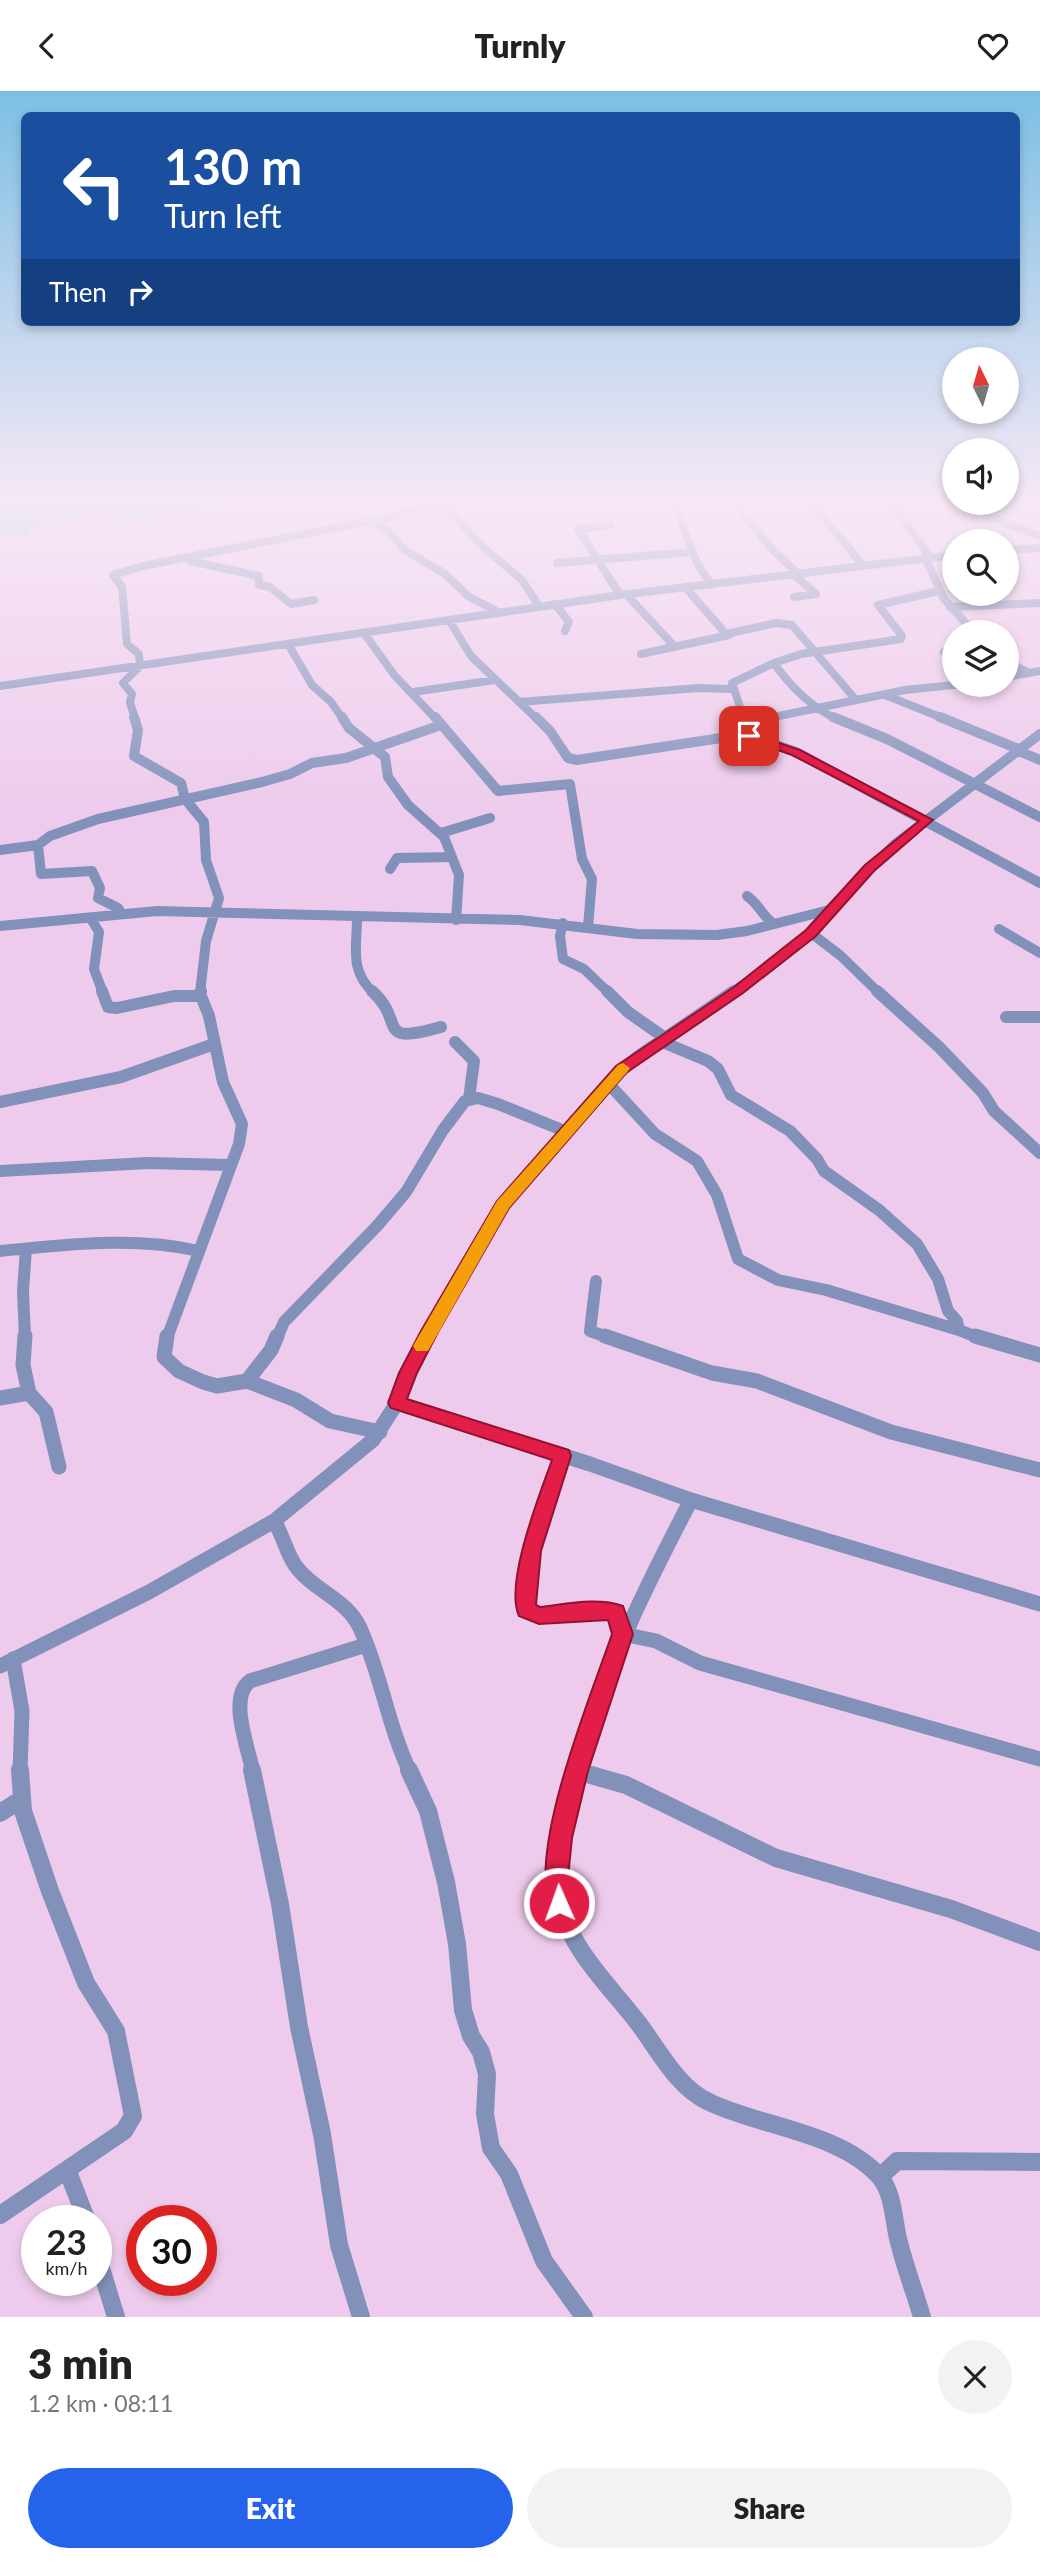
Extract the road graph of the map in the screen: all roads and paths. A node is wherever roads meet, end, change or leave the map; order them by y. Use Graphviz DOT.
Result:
graph roads {
  1 [pos="125,605"];
  2 [pos="485,605"];
  3 [pos="548,605"];
  4 [pos="556,605"];
  5 [pos="633,605"];
  6 [pos="699,605"];
  7 [pos="877,605"];
  8 [pos="998,605"];
  9 [pos="539,606"];
  10 [pos="950,607"];
  11 [pos="498,612"];
  12 [pos="449,620"];
  13 [pos="962,620"];
  14 [pos="565,631"];
  15 [pos="364,633"];
  16 [pos="729,635"];
  17 [pos="288,644"];
  18 [pos="675,647"];
  19 [pos="813,652"];
  20 [pos="641,654"];
  21 [pos="774,663"];
  22 [pos="140,666"];
  23 [pos="1019,668"];
  24 [pos="1040,671"];
  25 [pos="1029,673"];
  26 [pos="1019,675"];
  27 [pos="495,680"];
  28 [pos="0,686"];
  29 [pos="729,686"];
  30 [pos="942,687"];
  31 [pos="413,692"];
  32 [pos="891,695"];
  33 [pos="856,700"];
  34 [pos="519,702"];
  35 [pos="820,709"];
  36 [pos="745,723"];
  37 [pos="441,725"];
  38 [pos="1040,734"];
  39 [pos="740,735"];
  40 [pos="376,749"];
  41 [pos="1020,751"];
  42 [pos="1040,760"];
  43 [pos="974,783"];
  44 [pos="185,799"];
  45 [pos="1040,817"];
  46 [pos="490,818"];
  47 [pos="927,820"];
  48 [pos="441,834"];
  49 [pos="38,845"];
  50 [pos="0,850"];
  51 [pos="452,857"];
  52 [pos="390,869"];
  53 [pos="1040,883"];
  54 [pos="747,896"];
  55 [pos="829,910"];
  56 [pos="216,912"];
  57 [pos="122,913"];
  58 [pos="357,917"];
  59 [pos="91,919"];
  60 [pos="456,920"];
  61 [pos="793,920"];
  62 [pos="558,923"];
  63 [pos="774,924"];
  64 [pos="0,926"];
  65 [pos="588,927"];
  66 [pos="999,929"];
  67 [pos="813,931"];
  68 [pos="1040,953"];
  69 [pos="200,996"];
  70 [pos="1006,1017"];
  71 [pos="1040,1017"];
  72 [pos="441,1027"];
  73 [pos="663,1040"];
  74 [pos="455,1042"];
  75 [pos="214,1044"];
  76 [pos="608,1083"];
  77 [pos="470,1099"];
  78 [pos="0,1102"];
  79 [pos="567,1132"];
  80 [pos="1040,1153"];
  81 [pos="230,1165"];
  82 [pos="0,1171"];
  83 [pos="26,1249"];
  84 [pos="0,1251"];
  85 [pos="199,1251"];
  86 [pos="596,1280"];
  87 [pos="959,1330"];
  88 [pos="1040,1355"];
  89 [pos="247,1381"];
  90 [pos="29,1393"];
  91 [pos="0,1398"];
  92 [pos="397,1403"];
  93 [pos="380,1432"];
  94 [pos="562,1456"];
  95 [pos="59,1467"];
  96 [pos="1040,1470"];
  97 [pos="691,1500"];
  98 [pos="274,1521"];
  99 [pos="1040,1604"];
  100 [pos="623,1634"];
  101 [pos="366,1645"];
  102 [pos="6,1662"];
  103 [pos="1040,1759"];
  104 [pos="577,1771"];
  105 [pos="22,1799"];
  106 [pos="0,1813"];
  107 [pos="1040,1942"];
  108 [pos="1040,2162"];
  109 [pos="68,2172"];
  110 [pos="880,2177"];
  111 [pos="81,2205"];
  112 [pos="0,2215"];
  113 [pos="110,2296"];
  114 [pos="116,2317"];
  115 [pos="361,2317"];
  116 [pos="584,2317"];
  117 [pos="922,2317"];
  1 -- 22 [label="street"];
  2 -- 11 [label="street"];
  3 -- 9 [label="street"];
  4 -- 14 [label="street"];
  5 -- 18 [label="street"];
  6 -- 16 [label="street"];
  7 -- 19 [label="street"];
  8 -- 10 [label="street"];
  9 -- 11 [label="street"];
  10 -- 13 [label="street"];
  11 -- 12 [label="street"];
  12 -- 15 [label="street"];
  12 -- 27 [label="street"];
  15 -- 17 [label="street"];
  15 -- 31 [label="street"];
  16 -- 18 [label="street"];
  16 -- 19 [label="street"];
  17 -- 22 [label="street"];
  17 -- 40 [label="street"];
  18 -- 20 [label="street"];
  19 -- 21 [label="street"];
  19 -- 33 [label="street"];
  21 -- 29 [label="street"];
  21 -- 35 [label="street"];
  22 -- 28 [label="street"];
  22 -- 44 [label="street"];
  23 -- 25 [label="street"];
  24 -- 25 [label="street"];
  25 -- 26 [label="street"];
  27 -- 31 [label="street"];
  27 -- 34 [label="street"];
  29 -- 34 [label="street"];
  29 -- 36 [label="street"];
  30 -- 32 [label="street"];
  31 -- 37 [label="street"];
  32 -- 33 [label="street"];
  32 -- 41 [label="street"];
  33 -- 35 [label="street"];
  34 -- 39 [label="street"];
  35 -- 36 [label="street"];
  35 -- 43 [label="street"];
  36 -- 39 [label="street"];
  37 -- 40 [label="street"];
  37 -- 65 [label="street"];
  38 -- 41 [label="street"];
  39 -- 47 [label="street"];
  40 -- 44 [label="street"];
  40 -- 48 [label="street"];
  41 -- 42 [label="street"];
  41 -- 43 [label="street"];
  43 -- 45 [label="street"];
  43 -- 47 [label="street"];
  44 -- 49 [label="street"];
  44 -- 56 [label="street"];
  46 -- 48 [label="street"];
  47 -- 53 [label="street"];
  47 -- 55 [label="street"];
  48 -- 51 [label="street"];
  49 -- 50 [label="street"];
  49 -- 57 [label="street"];
  51 -- 52 [label="street"];
  51 -- 60 [label="street"];
  54 -- 63 [label="street"];
  55 -- 61 [label="street"];
  55 -- 67 [label="street"];
  56 -- 57 [label="street"];
  56 -- 58 [label="street"];
  56 -- 69 [label="street"];
  57 -- 59 [label="street"];
  58 -- 60 [label="street"];
  58 -- 72 [label="street"];
  59 -- 64 [label="street"];
  59 -- 69 [label="street"];
  60 -- 62 [label="street"];
  61 -- 63 [label="street"];
  61 -- 67 [label="street"];
  62 -- 65 [label="street"];
  62 -- 73 [label="street"];
  63 -- 65 [label="street"];
  66 -- 68 [label="street"];
  67 -- 73 [label="street"];
  67 -- 80 [label="street"];
  69 -- 75 [label="street"];
  70 -- 71 [label="street"];
  73 -- 76 [label="street"];
  73 -- 87 [label="street"];
  74 -- 77 [label="street"];
  75 -- 78 [label="street"];
  75 -- 81 [label="street"];
  76 -- 79 [label="street"];
  76 -- 87 [label="street"];
  77 -- 79 [label="street"];
  77 -- 89 [label="street"];
  79 -- 92 [label="street"];
  81 -- 82 [label="street"];
  81 -- 85 [label="street"];
  83 -- 84 [label="street"];
  83 -- 85 [label="street"];
  83 -- 90 [label="street"];
  85 -- 89 [label="street"];
  86 -- 96 [label="street"];
  87 -- 88 [label="street"];
  89 -- 93 [label="street"];
  90 -- 91 [label="street"];
  90 -- 95 [label="street"];
  92 -- 93 [label="street"];
  92 -- 94 [label="street"];
  93 -- 98 [label="street"];
  94 -- 97 [label="street"];
  94 -- 100 [label="street"];
  97 -- 99 [label="street"];
  97 -- 100 [label="street"];
  98 -- 101 [label="street"];
  98 -- 102 [label="street"];
  100 -- 103 [label="street"];
  100 -- 104 [label="street"];
  101 -- 115 [label="street"];
  101 -- 116 [label="street"];
  102 -- 105 [label="street"];
  104 -- 107 [label="street"];
  104 -- 110 [label="street"];
  105 -- 106 [label="street"];
  105 -- 109 [label="street"];
  108 -- 110 [label="street"];
  109 -- 111 [label="street"];
  109 -- 112 [label="street"];
  110 -- 117 [label="street"];
  113 -- 114 [label="street"];
}
